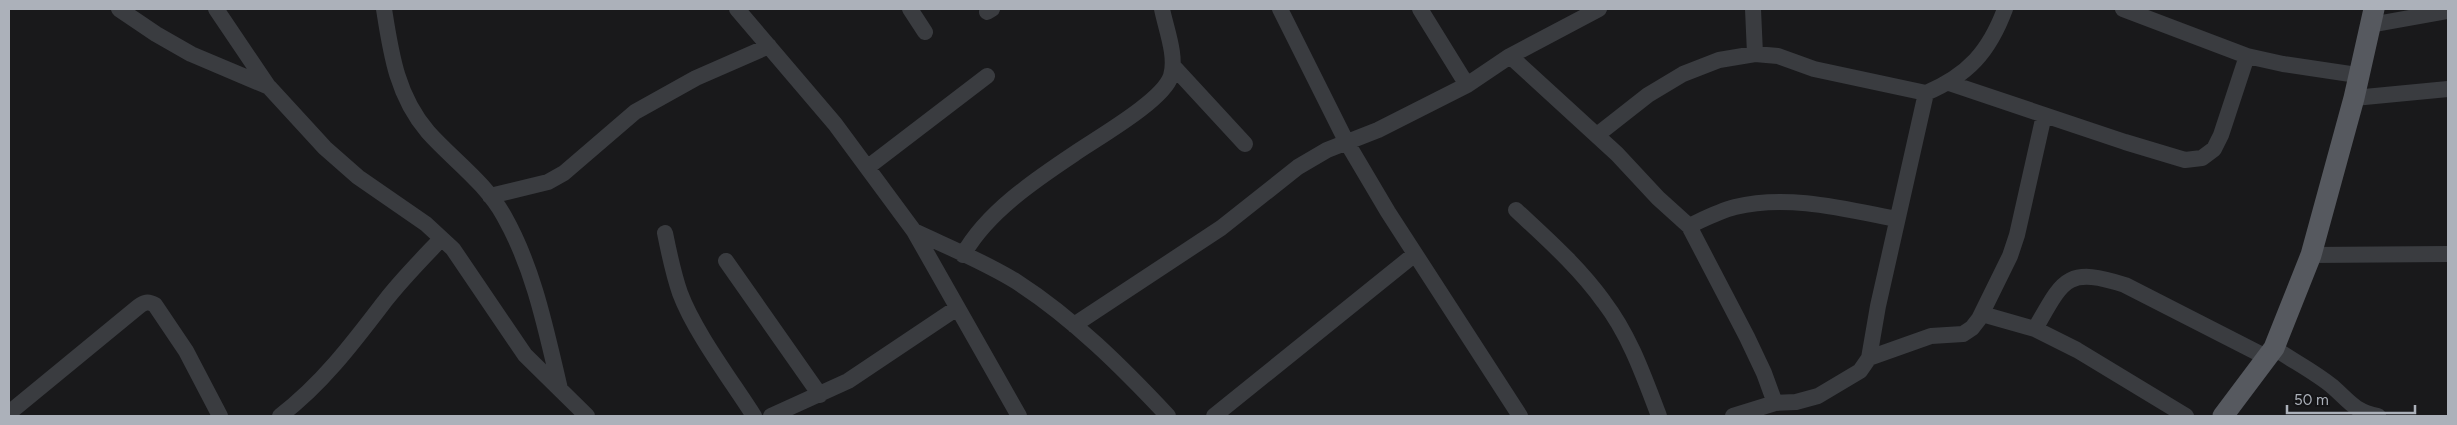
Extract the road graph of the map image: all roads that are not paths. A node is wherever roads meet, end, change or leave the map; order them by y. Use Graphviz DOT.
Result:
graph roads {
  1 [pos="118,9"];
  2 [pos="216,9"];
  3 [pos="384,9"];
  4 [pos="737,9"];
  5 [pos="910,9"];
  6 [pos="1162,9"];
  7 [pos="1280,9"];
  8 [pos="1420,9"];
  9 [pos="1599,9"];
  10 [pos="1753,9"];
  11 [pos="2005,9"];
  12 [pos="2134,10"];
  13 [pos="2448,11"];
  14 [pos="2372,17"];
  15 [pos="925,32"];
  16 [pos="769,46"];
  17 [pos="1755,54"];
  18 [pos="1510,56"];
  19 [pos="2247,56"];
  20 [pos="1173,66"];
  21 [pos="987,76"];
  22 [pos="2357,76"];
  23 [pos="1950,83"];
  24 [pos="1467,85"];
  25 [pos="268,87"];
  26 [pos="2448,89"];
  27 [pos="1926,93"];
  28 [pos="2354,98"];
  29 [pos="2044,115"];
  30 [pos="1597,135"];
  31 [pos="1346,142"];
  32 [pos="1245,144"];
  33 [pos="868,167"];
  34 [pos="490,196"];
  35 [pos="1516,210"];
  36 [pos="1896,219"];
  37 [pos="1689,226"];
  38 [pos="914,231"];
  39 [pos="665,233"];
  40 [pos="441,239"];
  41 [pos="963,254"];
  42 [pos="1415,254"];
  43 [pos="2448,254"];
  44 [pos="2310,255"];
  45 [pos="726,262"];
  46 [pos="957,308"];
  47 [pos="1982,314"];
  48 [pos="1074,325"];
  49 [pos="2035,329"];
  50 [pos="2271,353"];
  51 [pos="1869,358"];
  52 [pos="560,389"];
  53 [pos="820,395"];
  54 [pos="1775,403"];
  55 [pos="2353,411"];
  56 [pos="9,413"];
  57 [pos="220,416"];
  58 [pos="280,416"];
  59 [pos="587,416"];
  60 [pos="754,416"];
  61 [pos="771,416"];
  62 [pos="1019,416"];
  63 [pos="1168,416"];
  64 [pos="1214,416"];
  65 [pos="1520,416"];
  66 [pos="1659,416"];
  67 [pos="1733,416"];
  68 [pos="2186,416"];
  69 [pos="2223,416"];
  70 [pos="2378,416"];
  1 -- 25 [label="street"];
  2 -- 25 [label="street"];
  3 -- 34 [label="street"];
  4 -- 16 [label="street"];
  5 -- 15 [label="street"];
  6 -- 20 [label="street"];
  7 -- 31 [label="street"];
  8 -- 24 [label="street"];
  9 -- 18 [label="street"];
  10 -- 17 [label="street"];
  11 -- 23 [label="street"];
  12 -- 19 [label="street"];
  13 -- 14 [label="street"];
  14 -- 22 [label="main road"];
  16 -- 33 [label="street"];
  16 -- 34 [label="street"];
  17 -- 27 [label="street"];
  17 -- 30 [label="street"];
  18 -- 24 [label="street"];
  18 -- 30 [label="street"];
  19 -- 22 [label="street"];
  19 -- 29 [label="street"];
  20 -- 32 [label="street"];
  20 -- 41 [label="street"];
  21 -- 33 [label="street"];
  22 -- 28 [label="main road"];
  23 -- 27 [label="street"];
  23 -- 29 [label="street"];
  24 -- 31 [label="street"];
  25 -- 40 [label="street"];
  26 -- 28 [label="street"];
  27 -- 36 [label="street"];
  28 -- 44 [label="main road"];
  29 -- 47 [label="street"];
  30 -- 37 [label="street"];
  31 -- 42 [label="street"];
  31 -- 48 [label="street"];
  33 -- 38 [label="street"];
  34 -- 52 [label="street"];
  35 -- 66 [label="street"];
  36 -- 37 [label="street"];
  36 -- 51 [label="street"];
  37 -- 54 [label="street"];
  38 -- 41 [label="street"];
  38 -- 46 [label="street"];
  39 -- 60 [label="street"];
  40 -- 52 [label="street"];
  40 -- 58 [label="street"];
  41 -- 48 [label="street"];
  42 -- 64 [label="street"];
  42 -- 65 [label="street"];
  43 -- 44 [label="street"];
  44 -- 50 [label="main road"];
  45 -- 53 [label="street"];
  46 -- 53 [label="street"];
  46 -- 62 [label="street"];
  47 -- 49 [label="street"];
  47 -- 51 [label="street"];
  48 -- 63 [label="street"];
  49 -- 50 [label="street"];
  49 -- 68 [label="street"];
  50 -- 55 [label="street"];
  50 -- 69 [label="main road"];
  51 -- 54 [label="street"];
  52 -- 59 [label="street"];
  53 -- 61 [label="street"];
  54 -- 67 [label="street"];
  55 -- 70 [label="street"];
  56 -- 57 [label="street"];
}
